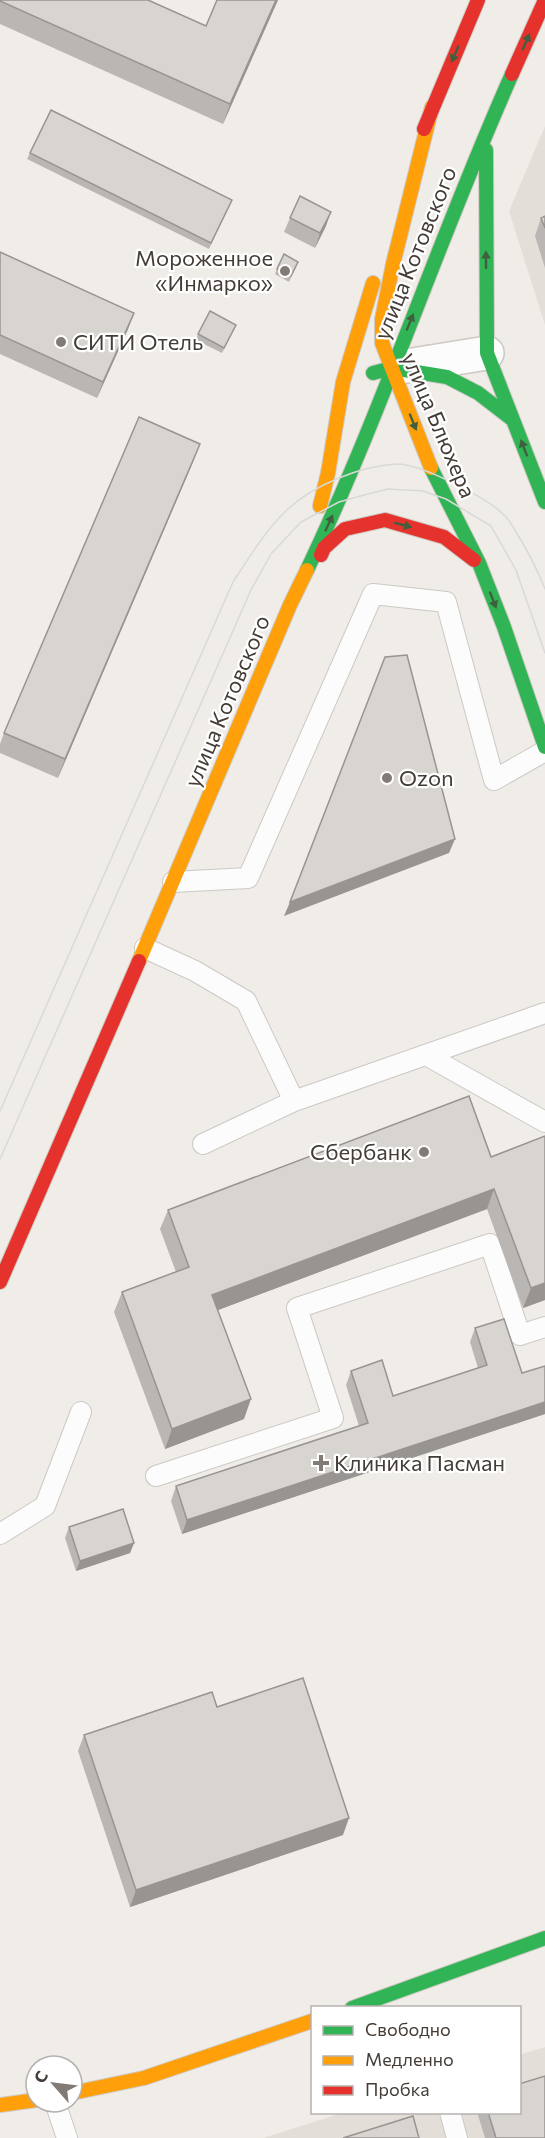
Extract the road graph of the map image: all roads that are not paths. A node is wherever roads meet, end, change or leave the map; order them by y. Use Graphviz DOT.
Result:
graph roads {
  1 [pos="478,0"];
  2 [pos="545,0"];
  3 [pos="432,107"];
  4 [pos="485,134"];
  5 [pos="350,352"];
  6 [pos="487,353"];
  7 [pos="392,368"];
  8 [pos="336,417"];
  9 [pos="513,420"];
  10 [pos="545,502"];
  11 [pos="478,564"];
  12 [pos="297,595"];
  13 [pos="545,749"];
  14 [pos="173,882"];
  15 [pos="145,948"];
  16 [pos="545,1012"];
  17 [pos="426,1055"];
  18 [pos="294,1101"];
  19 [pos="545,1122"];
  20 [pos="202,1144"];
  21 [pos="0,1282"];
  22 [pos="545,1327"];
  23 [pos="81,1412"];
  24 [pos="156,1476"];
  25 [pos="0,1534"];
  26 [pos="545,1938"];
  27 [pos="413,1987"];
  28 [pos="355,2006"];
  29 [pos="419,2006"];
  30 [pos="311,2021"];
  31 [pos="84,2090"];
  32 [pos="24,2102"];
  33 [pos="0,2106"];
  34 [pos="59,2114"];
  35 [pos="451,2114"];
  36 [pos="67,2138"];
  37 [pos="457,2138"];
  1 -- 3 [label="main road, улица Блюхера, one-way"];
  4 -- 2 [label="main road, one-way"];
  3 -- 5 [label="main road, улица Блюхера"];
  3 -- 7 [label="main road, улица Блюхера"];
  6 -- 4 [label="main road, one-way"];
  7 -- 4 [label="main road, улица Котовского, one-way"];
  5 -- 7 [label="street"];
  5 -- 8 [label="main road, улица Блюхера"];
  6 -- 7 [label="street"];
  6 -- 9 [label="main road"];
  7 -- 8 [label="main road"];
  7 -- 9 [label="main road"];
  7 -- 11 [label="main road, улица Блюхера, one-way"];
  12 -- 7 [label="main road, улица Котовского, one-way"];
  8 -- 12 [label="main road, улица Блюхера"];
  10 -- 9 [label="main road, one-way"];
  12 -- 11 [label="main road, one-way"];
  11 -- 13 [label="main road, улица Блюхера, one-way"];
  12 -- 14 [label="main road, улица Котовского"];
  13 -- 14 [label="lane"];
  14 -- 15 [label="main road, улица Котовского"];
  15 -- 18 [label="lane"];
  15 -- 21 [label="main road, улица Котовского"];
  16 -- 17 [label="lane"];
  17 -- 18 [label="lane"];
  17 -- 19 [label="lane"];
  18 -- 20 [label="lane"];
  22 -- 24 [label="lane"];
  23 -- 25 [label="lane"];
  26 -- 27 [label="main road"];
  27 -- 28 [label="main road"];
  27 -- 29 [label="lane"];
  30 -- 31 [label="main road"];
  32 -- 33 [label="main road"];
  34 -- 36 [label="lane"];
  35 -- 37 [label="lane"];
}
